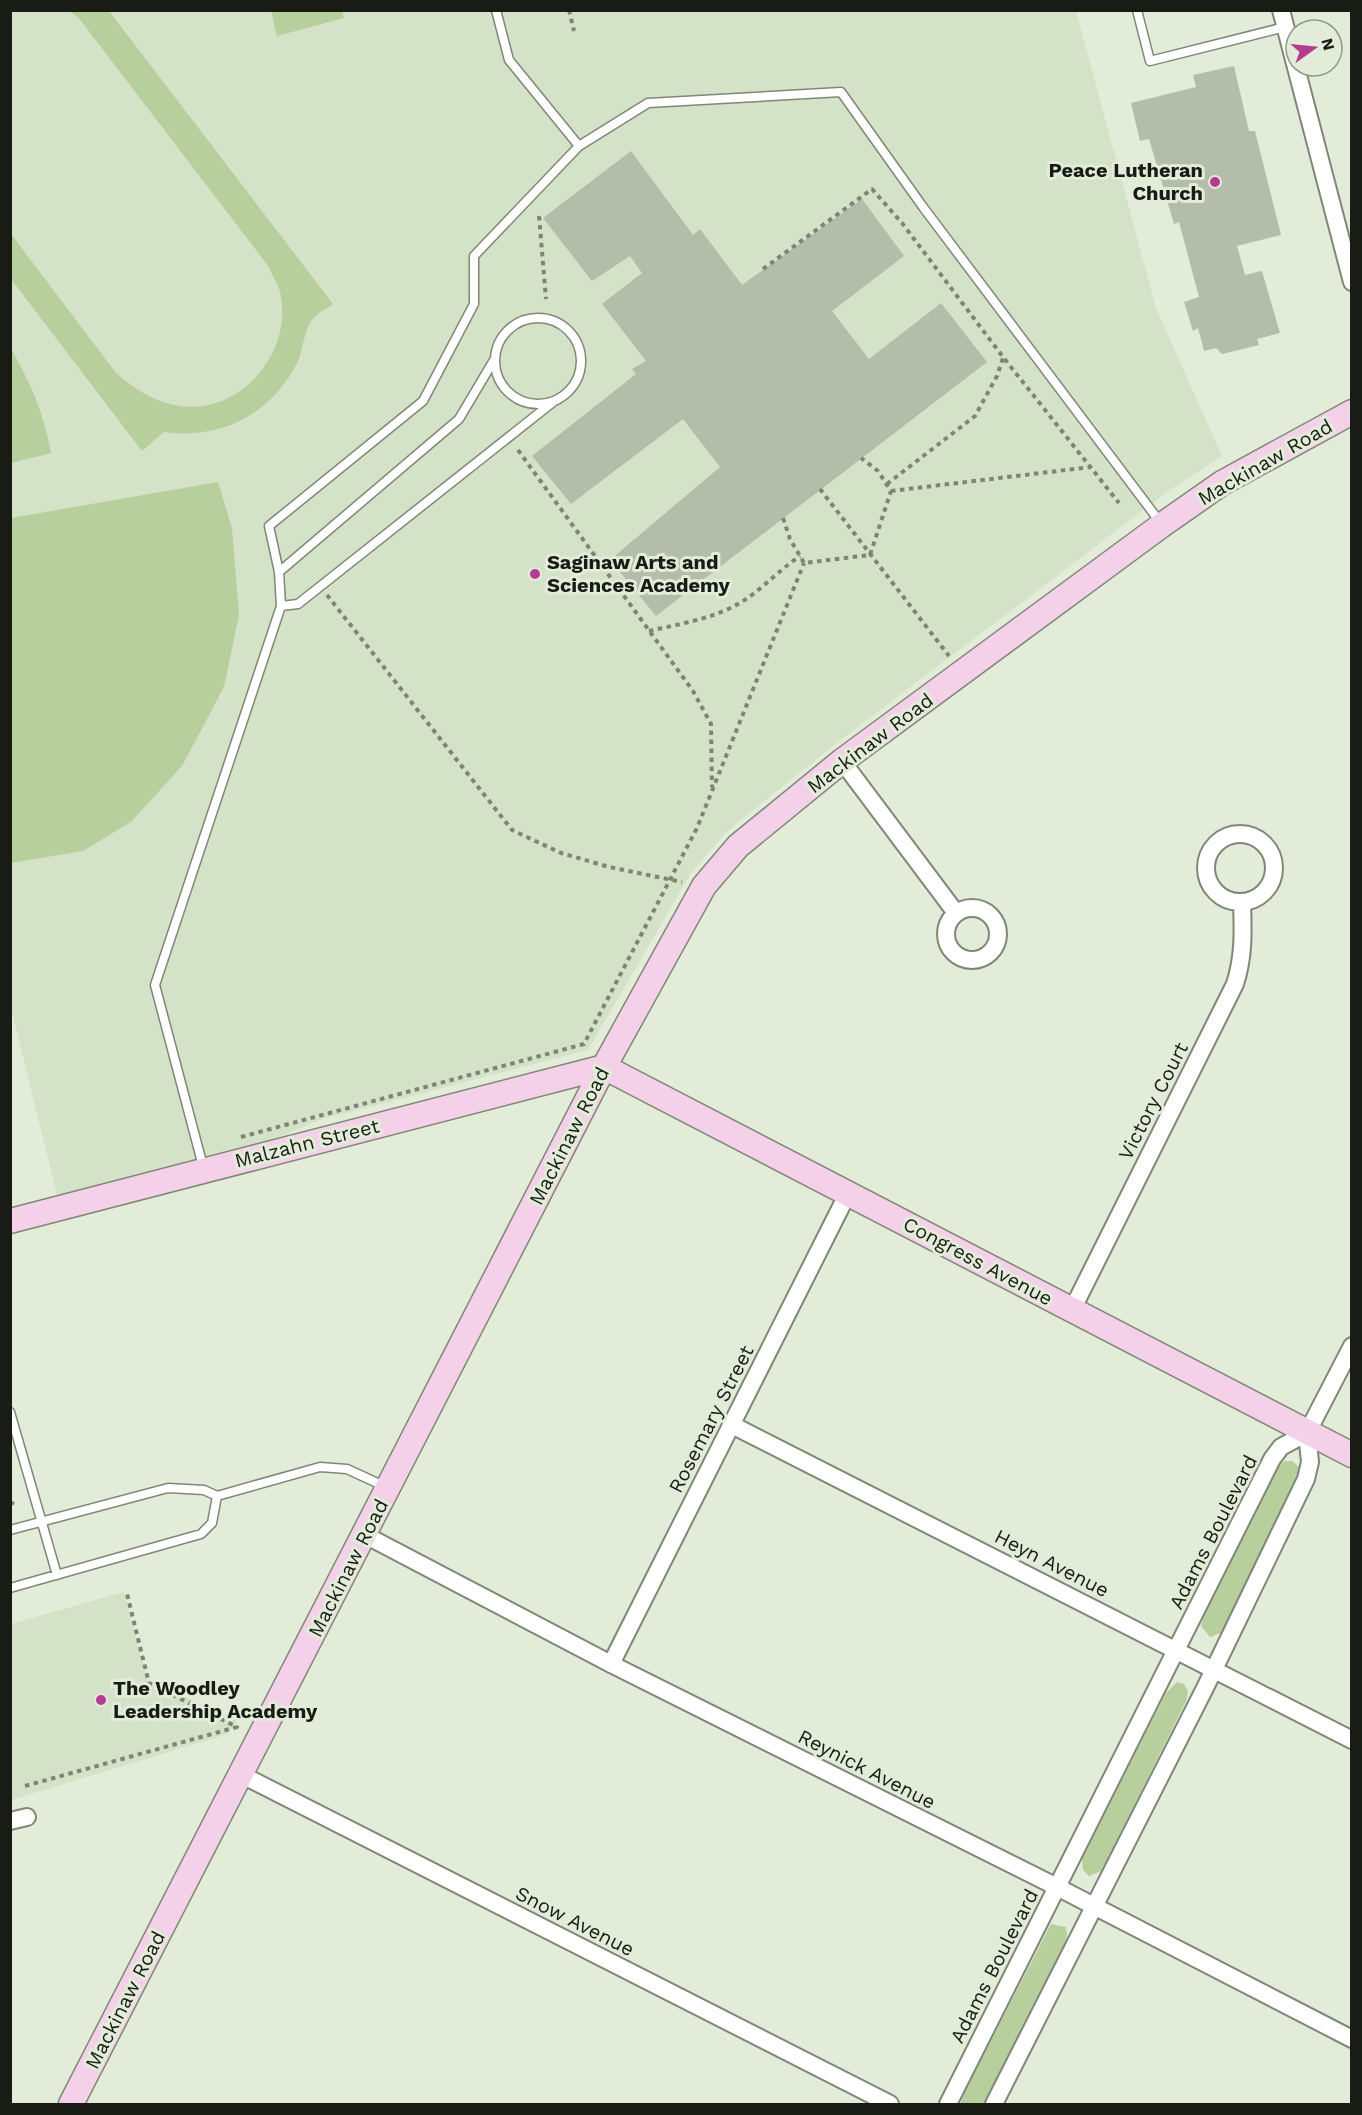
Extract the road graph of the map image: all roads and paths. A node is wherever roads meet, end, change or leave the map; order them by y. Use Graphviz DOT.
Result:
graph roads {
  1 [pos="496,10"];
  2 [pos="569,10"];
  3 [pos="1137,10"];
  4 [pos="1283,19"];
  5 [pos="574,31"];
  6 [pos="579,146"];
  7 [pos="539,216"];
  8 [pos="763,269"];
  9 [pos="1352,282"];
  10 [pos="546,299"];
  11 [pos="1003,357"];
  12 [pos="494,360"];
  13 [pos="553,402"];
  14 [pos="1352,412"];
  15 [pos="518,450"];
  16 [pos="861,458"];
  17 [pos="1091,467"];
  18 [pos="887,484"];
  19 [pos="820,489"];
  20 [pos="891,491"];
  21 [pos="1119,503"];
  22 [pos="783,518"];
  23 [pos="1162,525"];
  24 [pos="870,555"];
  25 [pos="800,556"];
  26 [pos="804,563"];
  27 [pos="279,572"];
  28 [pos="326,594"];
  29 [pos="280,606"];
  30 [pos="649,632"];
  31 [pos="962,673"];
  32 [pos="842,761"];
  33 [pos="712,791"];
  34 [pos="671,879"];
  35 [pos="704,886"];
  36 [pos="1242,902"];
  37 [pos="956,914"];
  38 [pos="604,1067"];
  39 [pos="232,1139"];
  40 [pos="204,1170"];
  41 [pos="848,1193"];
  42 [pos="10,1221"];
  43 [pos="1072,1310"];
  44 [pos="1352,1346"];
  45 [pos="10,1413"];
  46 [pos="732,1425"];
  47 [pos="1307,1433"];
  48 [pos="1352,1455"];
  49 [pos="389,1488"];
  50 [pos="217,1496"];
  51 [pos="10,1502"];
  52 [pos="18,1506"];
  53 [pos="43,1521"];
  54 [pos="10,1530"];
  55 [pos="365,1535"];
  56 [pos="57,1575"];
  57 [pos="10,1588"];
  58 [pos="127,1594"];
  59 [pos="1177,1649"];
  60 [pos="611,1664"];
  61 [pos="1214,1670"];
  62 [pos="1352,1740"];
  63 [pos="242,1775"];
  64 [pos="25,1786"];
  65 [pos="1057,1887"];
  66 [pos="1093,1907"];
  67 [pos="1352,2039"];
  68 [pos="71,2104"];
  69 [pos="890,2104"];
  70 [pos="948,2104"];
  71 [pos="994,2104"];
  1 -- 6 [label="lane"];
  2 -- 5 [label="path"];
  3 -- 4 [label="lane"];
  4 -- 9 [label="street"];
  6 -- 23 [label="lane"];
  6 -- 27 [label="lane"];
  7 -- 10 [label="path"];
  8 -- 11 [label="path"];
  11 -- 17 [label="path"];
  11 -- 18 [label="path"];
  12 -- 13 [label="lane"];
  12 -- 13 [label="lane"];
  12 -- 27 [label="lane"];
  13 -- 29 [label="lane"];
  14 -- 23 [label="street, Mackinaw Road"];
  15 -- 30 [label="path"];
  16 -- 18 [label="path"];
  17 -- 20 [label="path"];
  17 -- 21 [label="path"];
  18 -- 20 [label="path"];
  19 -- 24 [label="path"];
  20 -- 24 [label="path"];
  22 -- 25 [label="path"];
  23 -- 31 [label="street, Mackinaw Road"];
  24 -- 26 [label="path"];
  24 -- 31 [label="path"];
  25 -- 26 [label="path"];
  25 -- 30 [label="path"];
  26 -- 33 [label="path"];
  27 -- 29 [label="lane"];
  28 -- 34 [label="path"];
  29 -- 40 [label="lane"];
  30 -- 33 [label="path"];
  31 -- 32 [label="street, Mackinaw Road"];
  32 -- 35 [label="street, Mackinaw Road"];
  32 -- 37 [label="street"];
  33 -- 34 [label="path"];
  34 -- 35 [label="path"];
  34 -- 39 [label="path"];
  35 -- 38 [label="street, Mackinaw Road"];
  36 -- 36 [label="street"];
  36 -- 43 [label="street, Victory Court"];
  38 -- 40 [label="street, Malzahn Street"];
  38 -- 41 [label="street, Congress Avenue"];
  38 -- 49 [label="street, Mackinaw Road"];
  40 -- 42 [label="street, Malzahn Street"];
  41 -- 43 [label="street, Congress Avenue"];
  41 -- 46 [label="street, Rosemary Street"];
  43 -- 47 [label="street, Congress Avenue"];
  44 -- 47 [label="street"];
  45 -- 53 [label="lane"];
  46 -- 59 [label="street, Heyn Avenue"];
  46 -- 60 [label="street, Rosemary Street"];
  47 -- 48 [label="street, Congress Avenue"];
  47 -- 59 [label="street, Adams Boulevard"];
  47 -- 61 [label="street"];
  49 -- 50 [label="lane"];
  49 -- 55 [label="street, Mackinaw Road"];
  50 -- 53 [label="lane"];
  50 -- 56 [label="lane"];
  51 -- 52 [label="path"];
  53 -- 54 [label="lane"];
  53 -- 56 [label="lane"];
  55 -- 60 [label="street, Reynick Avenue"];
  55 -- 63 [label="street, Mackinaw Road"];
  56 -- 57 [label="lane"];
  58 -- 64 [label="path"];
  59 -- 61 [label="street, Heyn Avenue"];
  59 -- 65 [label="street, Adams Boulevard"];
  60 -- 65 [label="street, Reynick Avenue"];
  61 -- 62 [label="street, Heyn Avenue"];
  61 -- 66 [label="street"];
  63 -- 68 [label="street, Mackinaw Road"];
  63 -- 69 [label="street, Snow Avenue"];
  65 -- 66 [label="street, Reynick Avenue"];
  65 -- 70 [label="street, Adams Boulevard"];
  66 -- 67 [label="street, Reynick Avenue"];
  66 -- 71 [label="street"];
}
